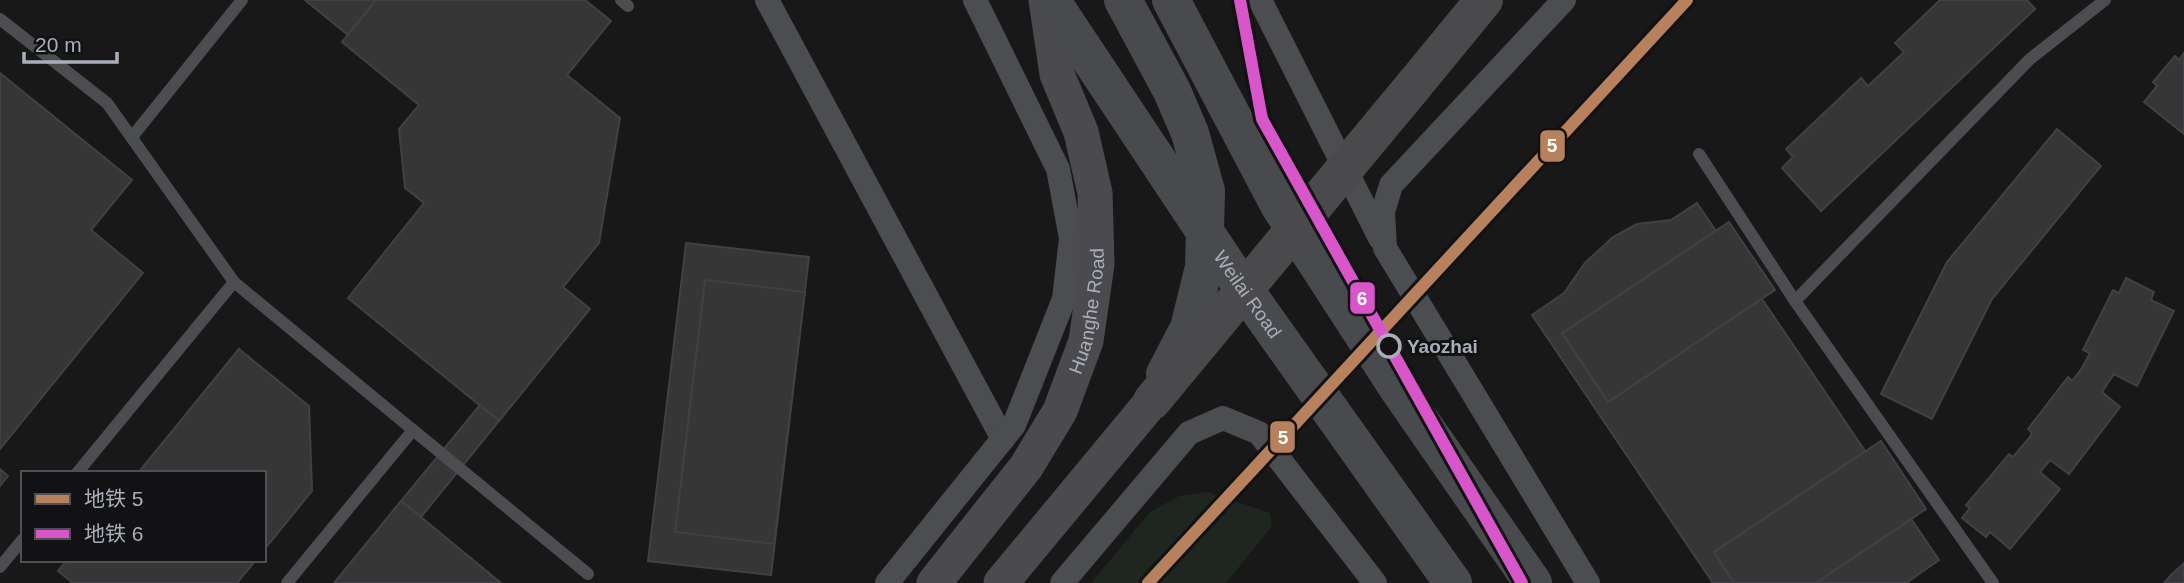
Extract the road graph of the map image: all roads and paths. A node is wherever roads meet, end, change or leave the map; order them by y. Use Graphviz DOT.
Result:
graph roads {
  1 [pos="243,0"];
  2 [pos="767,0"];
  3 [pos="975,0"];
  4 [pos="1048,0"];
  5 [pos="1123,0"];
  6 [pos="1171,0"];
  7 [pos="1260,0"];
  8 [pos="1484,0"];
  9 [pos="1564,0"];
  10 [pos="2105,0"];
  11 [pos="0,19"];
  12 [pos="132,137"];
  13 [pos="1699,154"];
  14 [pos="1385,248"];
  15 [pos="234,282"];
  16 [pos="1795,300"];
  17 [pos="1152,401"];
  18 [pos="413,430"];
  19 [pos="1003,439"];
  20 [pos="79,471"];
  21 [pos="21,541"];
  22 [pos="0,566"];
  23 [pos="589,575"];
  24 [pos="287,583"];
  25 [pos="887,583"];
  26 [pos="934,583"];
  27 [pos="1001,583"];
  28 [pos="1062,583"];
  29 [pos="1375,583"];
  30 [pos="1453,583"];
  31 [pos="1534,583"];
  32 [pos="1588,583"];
  33 [pos="1993,583"];
  1 -- 12 [label="lane"];
  2 -- 19 [label="street"];
  3 -- 19 [label="street"];
  4 -- 26 [label="main road, Huanghe Road"];
  4 -- 30 [label="main road, Weilai Road"];
  5 -- 17 [label="main road, bridge"];
  6 -- 31 [label="main road"];
  7 -- 14 [label="street"];
  8 -- 17 [label="highway, bridge"];
  9 -- 14 [label="street"];
  10 -- 16 [label="lane"];
  11 -- 12 [label="lane"];
  12 -- 15 [label="lane"];
  13 -- 16 [label="lane"];
  14 -- 32 [label="street"];
  15 -- 18 [label="lane"];
  15 -- 20 [label="lane"];
  16 -- 33 [label="lane"];
  17 -- 27 [label="main road"];
  18 -- 23 [label="lane"];
  18 -- 24 [label="lane"];
  19 -- 25 [label="street"];
  21 -- 22 [label="lane"];
  28 -- 29 [label="street"];
}
